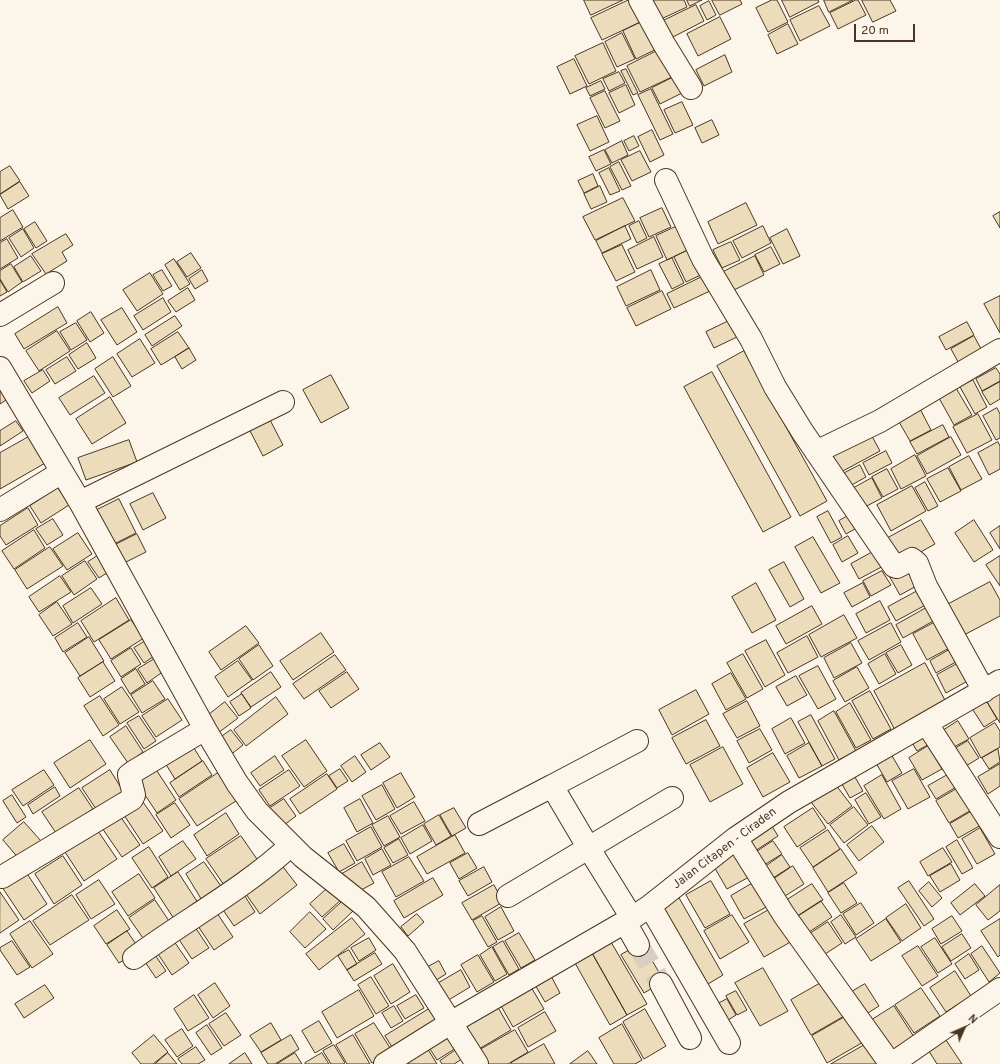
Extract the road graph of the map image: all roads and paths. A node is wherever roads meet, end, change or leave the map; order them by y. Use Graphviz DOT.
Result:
graph roads {
  1 [pos="640,0"];
  2 [pos="691,88"];
  3 [pos="666,180"];
  4 [pos="53,283"];
  5 [pos="0,315"];
  6 [pos="1000,350"];
  7 [pos="0,368"];
  8 [pos="283,402"];
  9 [pos="816,452"];
  10 [pos="62,472"];
  11 [pos="80,502"];
  12 [pos="0,510"];
  13 [pos="992,686"];
  14 [pos="927,724"];
  15 [pos="205,729"];
  16 [pos="637,740"];
  17 [pos="552,786"];
  18 [pos="672,798"];
  19 [pos="479,824"];
  20 [pos="1000,837"];
  21 [pos="736,838"];
  22 [pos="291,845"];
  23 [pos="588,847"];
  24 [pos="2,877"];
  25 [pos="508,896"];
  26 [pos="650,906"];
  27 [pos="628,920"];
  28 [pos="638,945"];
  29 [pos="134,958"];
  30 [pos="660,984"];
  31 [pos="1000,989"];
  32 [pos="452,1022"];
  33 [pos="690,1038"];
  34 [pos="730,1043"];
  35 [pos="385,1064"];
  36 [pos="477,1064"];
  1 -- 2 [label="street"];
  3 -- 9 [label="street"];
  4 -- 5 [label="street"];
  6 -- 9 [label="street"];
  7 -- 10 [label="street"];
  8 -- 11 [label="street"];
  9 -- 13 [label="street"];
  10 -- 11 [label="street"];
  10 -- 12 [label="street"];
  11 -- 15 [label="street"];
  13 -- 14 [label="street, Jalan Citapen - Ciraden"];
  14 -- 20 [label="street"];
  14 -- 21 [label="street, Jalan Citapen - Ciraden"];
  15 -- 22 [label="street"];
  15 -- 24 [label="street"];
  16 -- 17 [label="street"];
  17 -- 19 [label="street"];
  17 -- 23 [label="street"];
  18 -- 23 [label="street"];
  21 -- 26 [label="street, Jalan Citapen - Ciraden"];
  21 -- 31 [label="street"];
  22 -- 29 [label="street"];
  22 -- 32 [label="street"];
  23 -- 25 [label="street"];
  23 -- 27 [label="street"];
  26 -- 27 [label="street, Jalan Citapen - Ciraden"];
  26 -- 34 [label="street"];
  27 -- 28 [label="street"];
  27 -- 32 [label="street, Jalan Citapen - Ciraden"];
  30 -- 33 [label="street"];
  32 -- 35 [label="street, Jalan Citapen - Ciraden"];
  32 -- 36 [label="street"];
}
